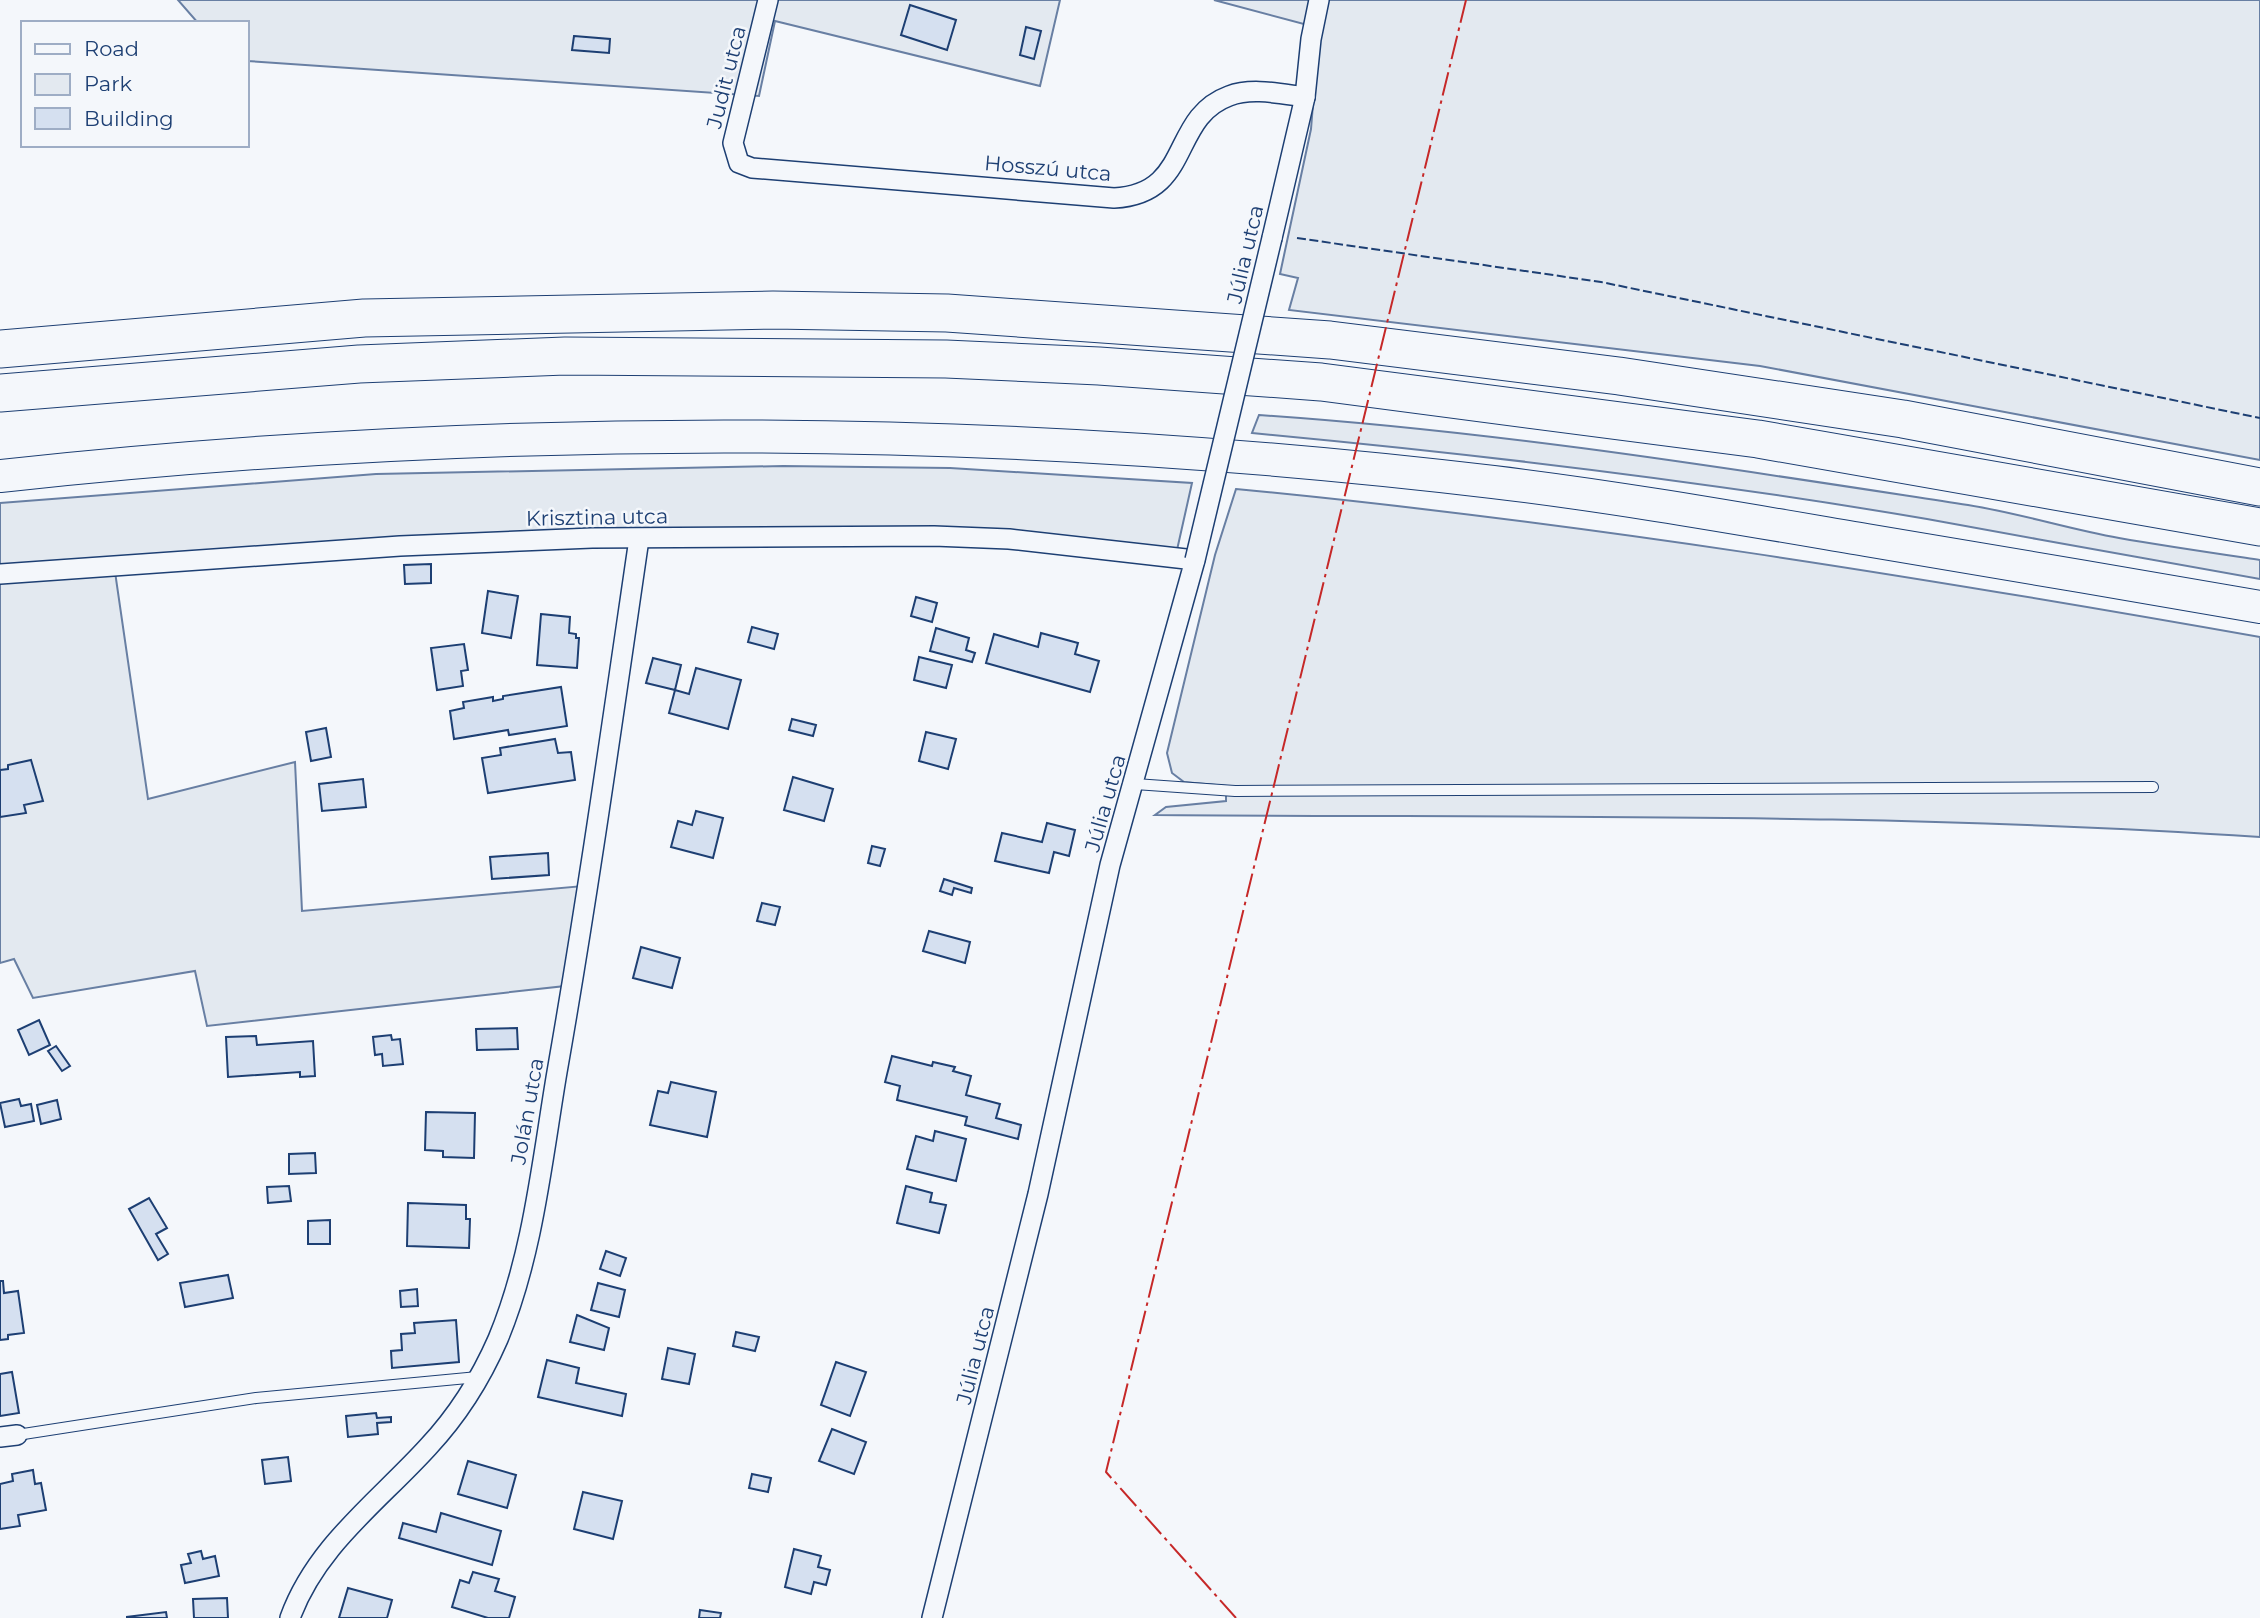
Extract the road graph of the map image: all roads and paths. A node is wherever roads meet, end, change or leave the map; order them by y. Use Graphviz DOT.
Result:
graph roads {
  1 [pos="768,0"];
  2 [pos="1320,0"];
  3 [pos="1305,97"];
  4 [pos="739,163"];
  5 [pos="0,349"];
  6 [pos="0,393"];
  7 [pos="0,476"];
  8 [pos="2260,487"];
  9 [pos="2260,527"];
  10 [pos="639,539"];
  11 [pos="1195,560"];
  12 [pos="0,574"];
  13 [pos="2260,607"];
  14 [pos="1135,784"];
  15 [pos="2152,787"];
  16 [pos="479,1377"];
  17 [pos="9,1436"];
  18 [pos="290,1618"];
  19 [pos="932,1618"];
  1 -- 4 [label="street, Judit utca"];
  2 -- 3 [label="street, Júlia utca"];
  3 -- 4 [label="street, Hosszú utca"];
  3 -- 11 [label="street, Júlia utca, bridge"];
  5 -- 8 [label="highway"];
  6 -- 9 [label="highway"];
  7 -- 13 [label="main road"];
  10 -- 11 [label="street, Krisztina utca"];
  10 -- 12 [label="street, Krisztina utca"];
  10 -- 16 [label="street, Jolán utca"];
  11 -- 14 [label="street, Júlia utca"];
  14 -- 15 [label="lane"];
  14 -- 19 [label="street, Júlia utca"];
  16 -- 17 [label="lane"];
  16 -- 18 [label="street, Jolán utca"];
}
